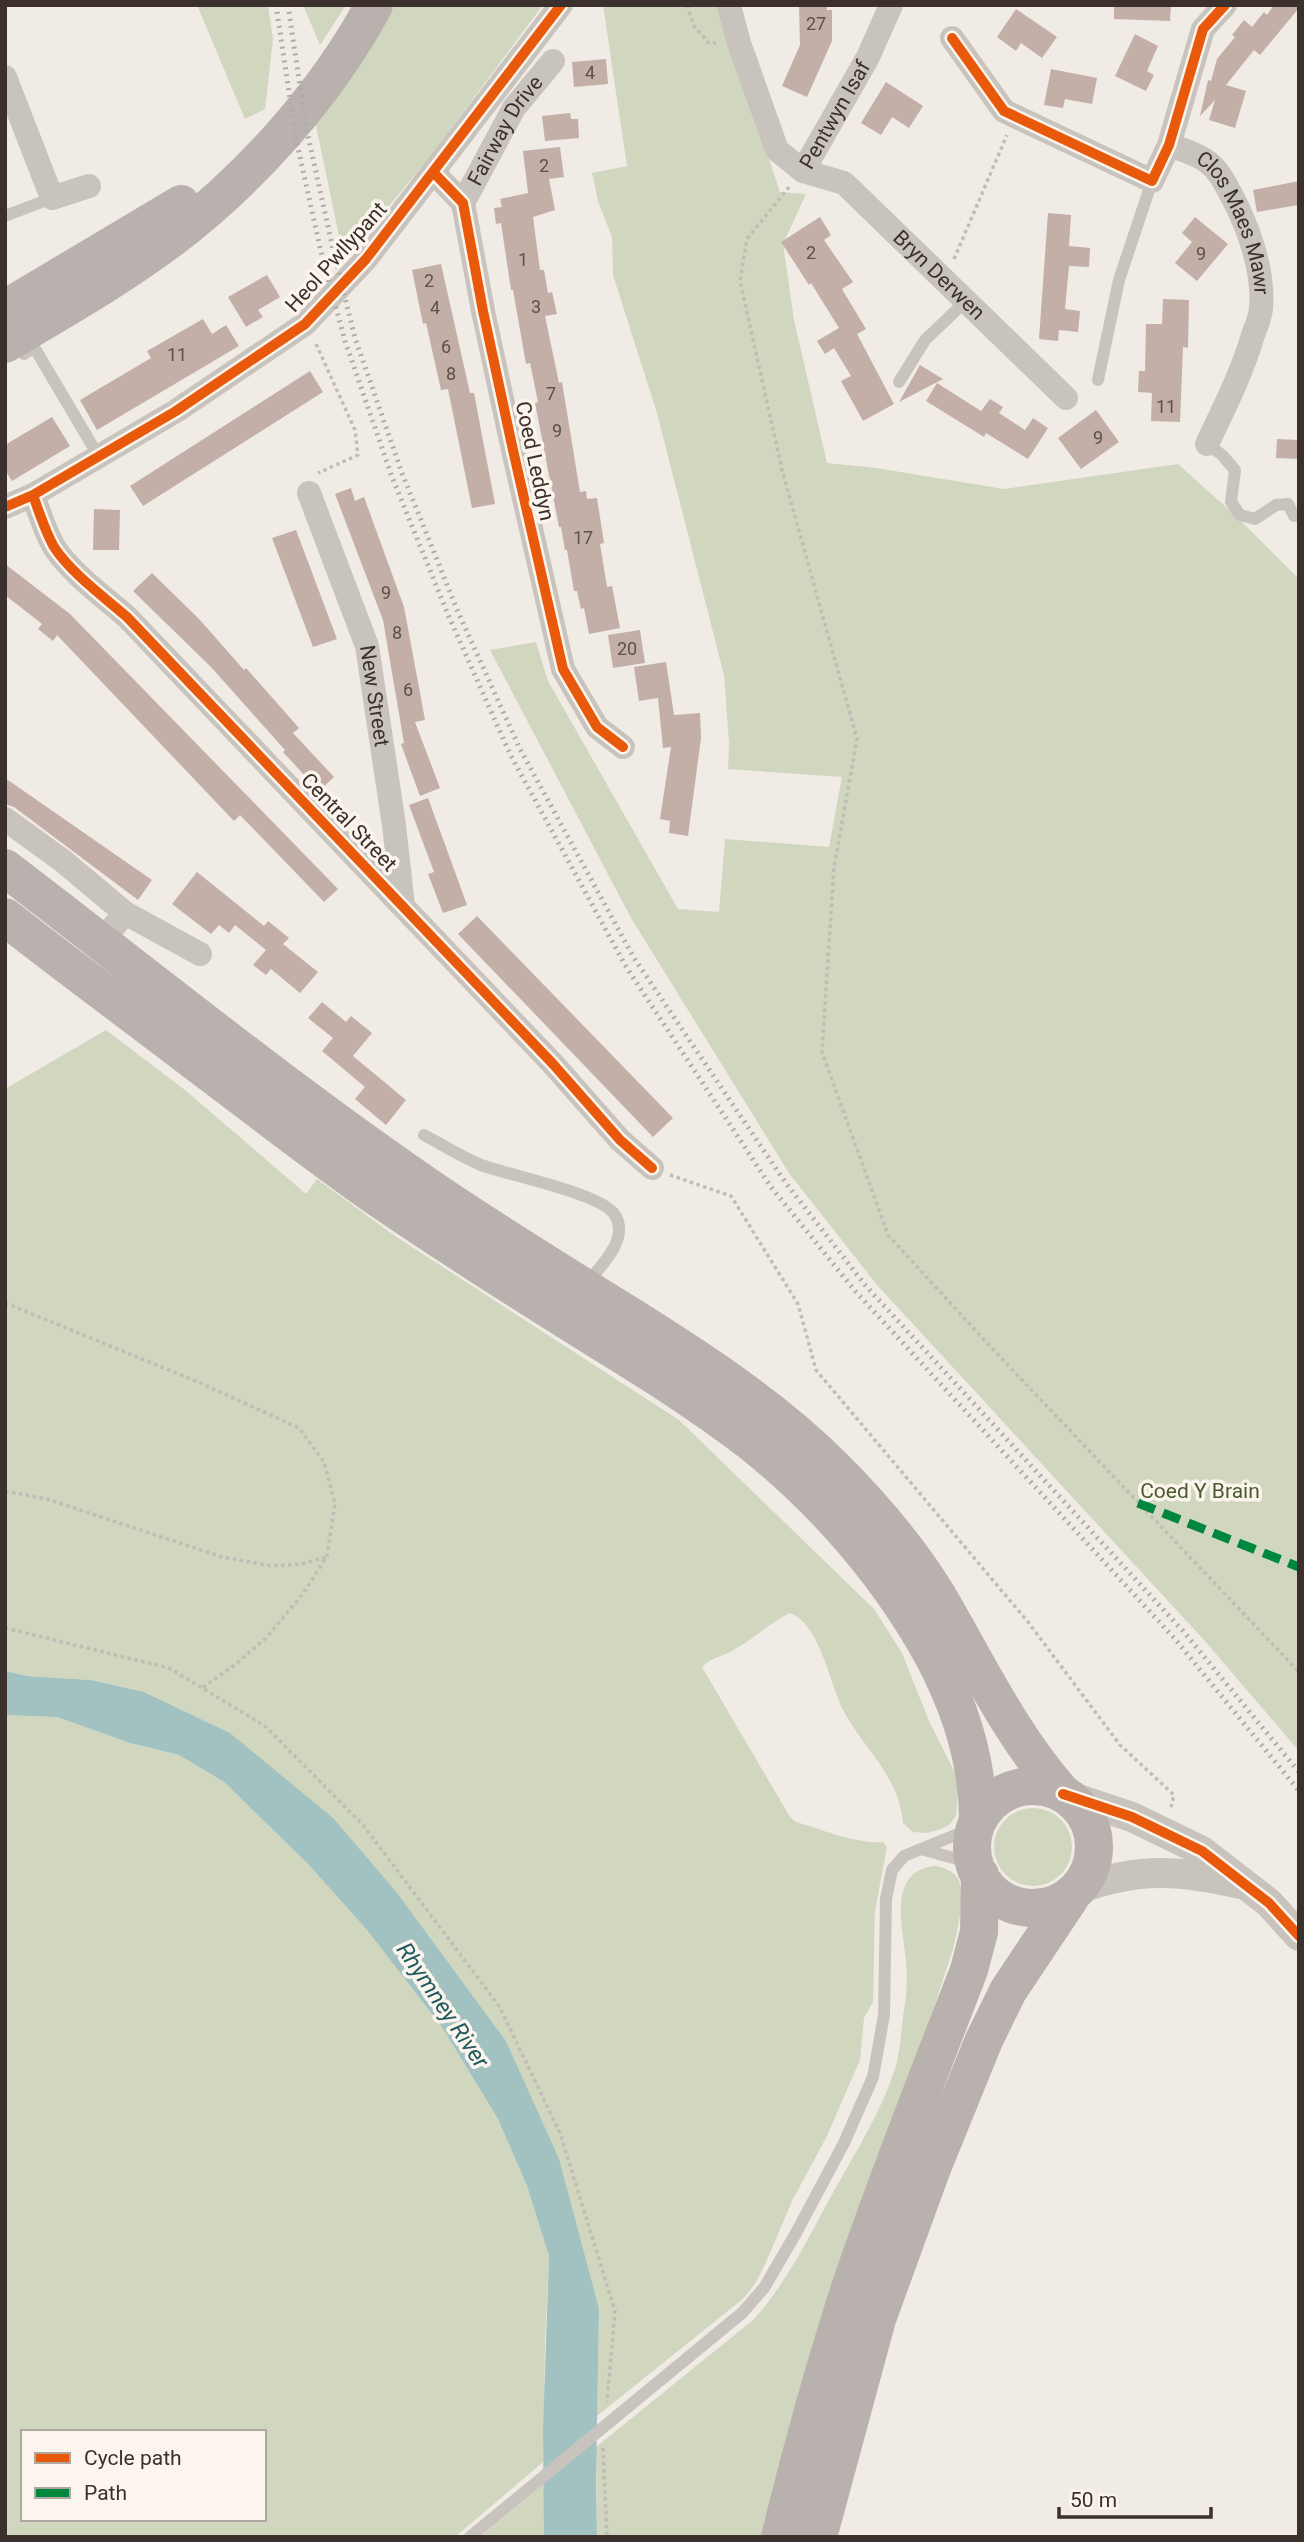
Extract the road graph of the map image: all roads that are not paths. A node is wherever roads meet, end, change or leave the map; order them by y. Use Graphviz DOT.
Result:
graph roads {
  1 [pos="374,5"];
  2 [pos="561,5"];
  3 [pos="891,5"];
  4 [pos="1225,5"];
  5 [pos="729,6"];
  6 [pos="952,38"];
  7 [pos="554,61"];
  8 [pos="5,78"];
  9 [pos="1169,145"];
  10 [pos="256,162"];
  11 [pos="803,171"];
  12 [pos="434,173"];
  13 [pos="1152,181"];
  14 [pos="89,186"];
  15 [pos="52,198"];
  16 [pos="464,204"];
  17 [pos="5,216"];
  18 [pos="965,301"];
  19 [pos="5,309"];
  20 [pos="14,349"];
  21 [pos="1098,380"];
  22 [pos="899,383"];
  23 [pos="1066,398"];
  24 [pos="1207,444"];
  25 [pos="99,457"];
  26 [pos="309,494"];
  27 [pos="33,495"];
  28 [pos="5,507"];
  29 [pos="1294,516"];
  30 [pos="623,747"];
  31 [pos="5,819"];
  32 [pos="5,868"];
  33 [pos="403,906"];
  34 [pos="125,913"];
  35 [pos="5,917"];
  36 [pos="101,942"];
  37 [pos="200,954"];
  38 [pos="424,1135"];
  39 [pos="652,1168"];
  40 [pos="584,1287"];
  41 [pos="1063,1794"];
  42 [pos="976,1823"];
  43 [pos="921,1849"];
  44 [pos="979,1873"];
  45 [pos="1244,1885"];
  46 [pos="1075,1893"];
  47 [pos="1299,1936"];
  48 [pos="470,2537"];
  49 [pos="780,2537"];
  50 [pos="818,2537"];
  1 -- 10 [label="main road"];
  2 -- 12 [label="street, Heol Pwllypant"];
  3 -- 11 [label="street, Pentwyn Isaf"];
  4 -- 9 [label="street, Clos Maes Mawr"];
  5 -- 11 [label="street, Pentwyn Isaf"];
  6 -- 13 [label="street"];
  7 -- 16 [label="street, Fairway Drive"];
  8 -- 15 [label="street"];
  9 -- 13 [label="street, Clos Maes Mawr"];
  9 -- 24 [label="street, Clos Maes Mawr"];
  10 -- 19 [label="main road"];
  10 -- 20 [label="main road"];
  11 -- 18 [label="street, Bryn Derwen"];
  12 -- 16 [label="street"];
  12 -- 25 [label="street, Heol Pwllypant"];
  13 -- 21 [label="lane"];
  14 -- 15 [label="street"];
  15 -- 17 [label="lane"];
  16 -- 30 [label="street, Coed Leddyn"];
  18 -- 22 [label="lane"];
  18 -- 23 [label="street, Bryn Derwen"];
  20 -- 25 [label="lane"];
  24 -- 29 [label="lane"];
  25 -- 27 [label="street, Heol Pwllypant"];
  26 -- 33 [label="street, New Street"];
  27 -- 28 [label="street, Heol Pwllypant"];
  27 -- 33 [label="street, Central Street"];
  31 -- 34 [label="street"];
  32 -- 36 [label="main road"];
  33 -- 39 [label="street, Central Street"];
  34 -- 36 [label="street"];
  34 -- 37 [label="street"];
  35 -- 42 [label="main road"];
  36 -- 40 [label="main road"];
  38 -- 40 [label="lane"];
  40 -- 41 [label="main road"];
  41 -- 42 [label="main road"];
  41 -- 45 [label="street"];
  41 -- 46 [label="main road"];
  42 -- 43 [label="lane"];
  42 -- 44 [label="main road"];
  43 -- 44 [label="lane"];
  43 -- 48 [label="lane"];
  44 -- 46 [label="main road"];
  44 -- 49 [label="main road"];
  45 -- 46 [label="street"];
  45 -- 47 [label="street"];
  46 -- 50 [label="main road"];
}
